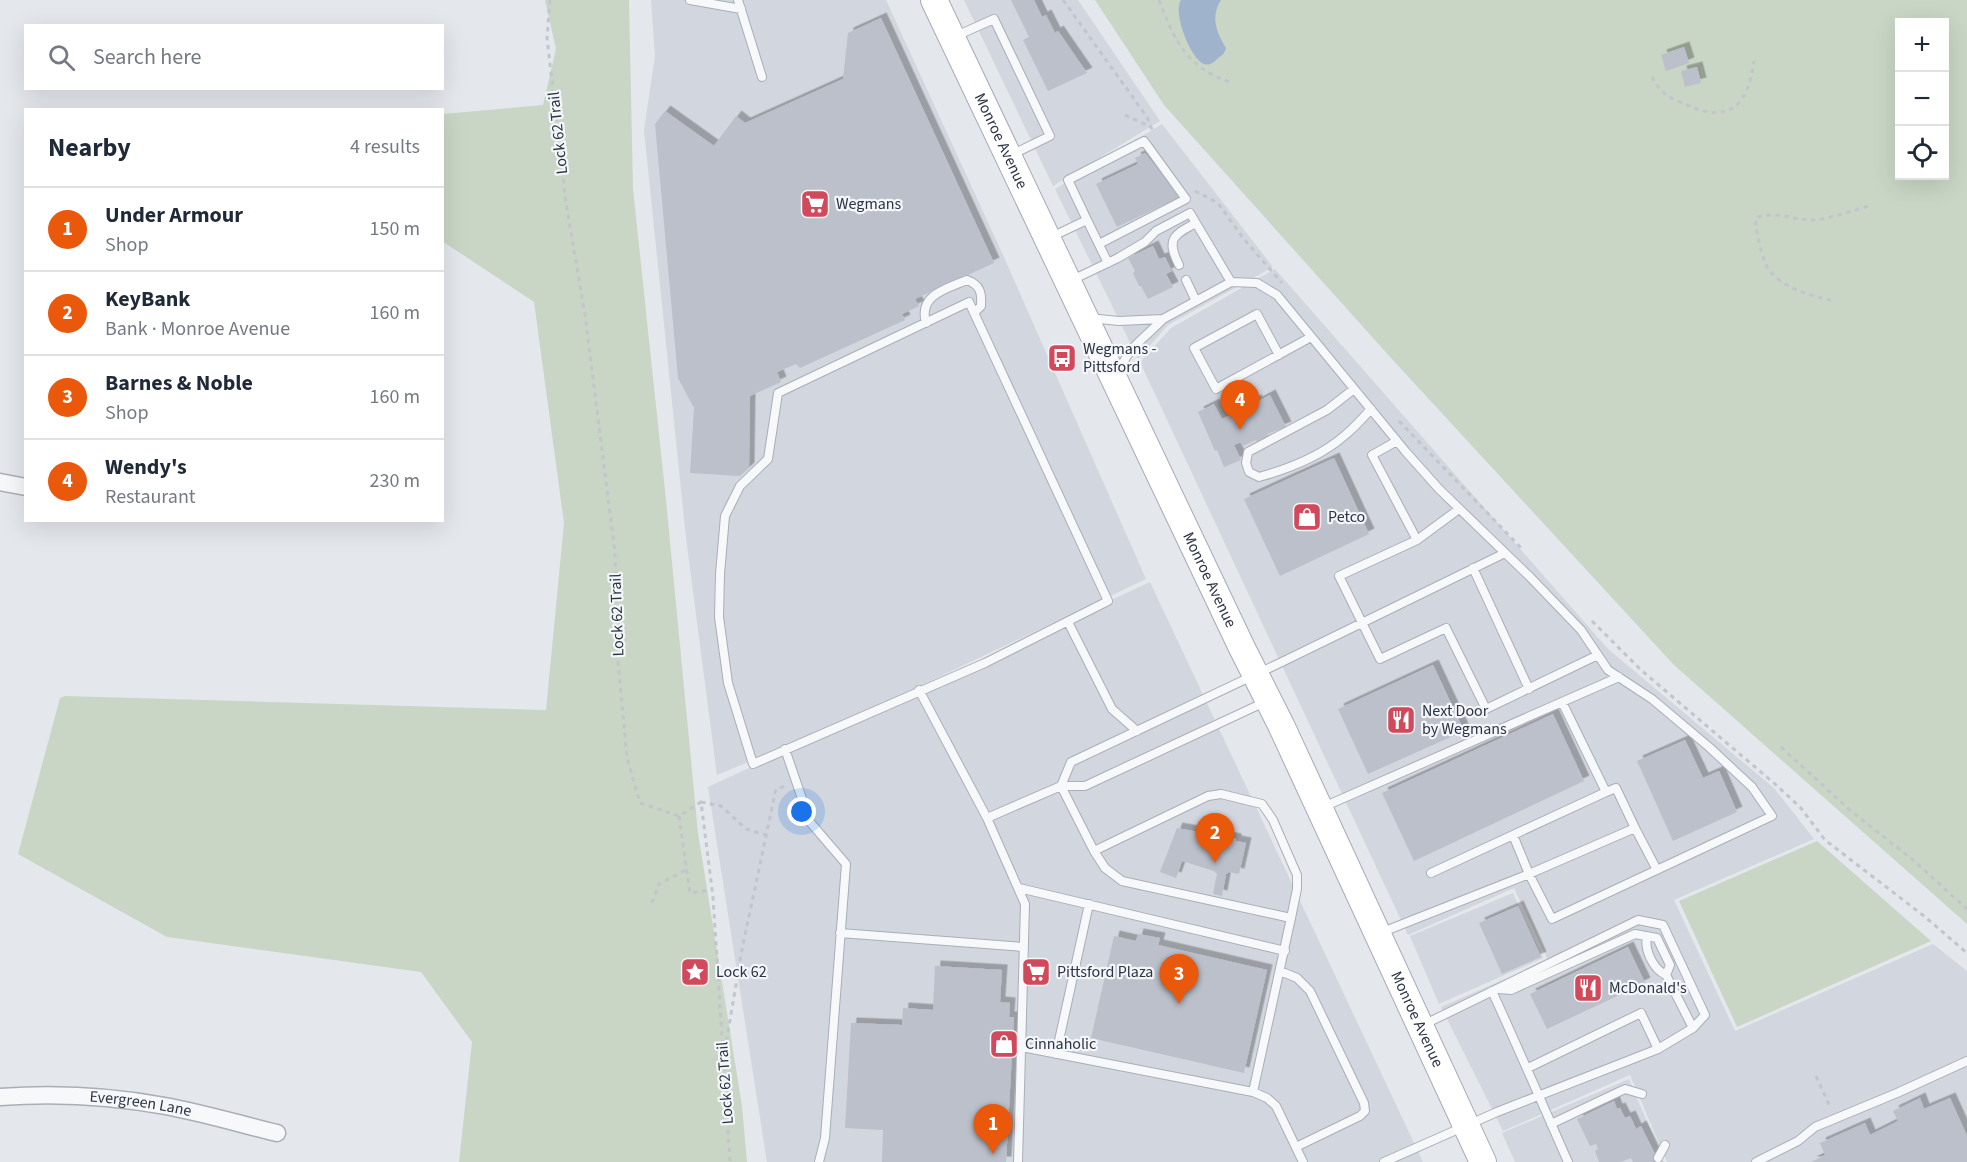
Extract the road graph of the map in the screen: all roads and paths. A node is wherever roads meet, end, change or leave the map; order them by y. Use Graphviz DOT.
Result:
graph roads {
  1 [pos="550,0"];
  2 [pos="690,0"];
  3 [pos="738,0"];
  4 [pos="934,0"];
  5 [pos="1063,0"];
  6 [pos="1159,0"];
  7 [pos="741,9"];
  8 [pos="952,37"];
  9 [pos="1754,61"];
  10 [pos="762,77"];
  11 [pos="1652,77"];
  12 [pos="1230,82"];
  13 [pos="1125,115"];
  14 [pos="1151,127"];
  15 [pos="1155,138"];
  16 [pos="1009,156"];
  17 [pos="1195,190"];
  18 [pos="1872,205"];
  19 [pos="1088,220"];
  20 [pos="1196,223"];
  21 [pos="1048,238"];
  22 [pos="1099,244"];
  23 [pos="1108,262"];
  24 [pos="1179,265"];
  25 [pos="1186,280"];
  26 [pos="1069,281"];
  27 [pos="1231,282"];
  28 [pos="1288,289"];
  29 [pos="1831,300"];
  30 [pos="1196,301"];
  31 [pos="974,313"];
  32 [pos="1086,317"];
  33 [pos="1163,319"];
  34 [pos="926,323"];
  35 [pos="1311,337"];
  36 [pos="1279,355"];
  37 [pos="1117,383"];
  38 [pos="1354,389"];
  39 [pos="1371,409"];
  40 [pos="1392,414"];
  41 [pos="1397,441"];
  42 [pos="0,482"];
  43 [pos="24,487"];
  44 [pos="1459,508"];
  45 [pos="1417,540"];
  46 [pos="1525,552"];
  47 [pos="1505,553"];
  48 [pos="1473,568"];
  49 [pos="1591,620"];
  50 [pos="1068,622"];
  51 [pos="1362,623"];
  52 [pos="1598,655"];
  53 [pos="1256,675"];
  54 [pos="1619,677"];
  55 [pos="1529,689"];
  56 [pos="919,690"];
  57 [pos="1268,700"];
  58 [pos="1562,702"];
  59 [pos="1137,731"];
  60 [pos="1781,747"];
  61 [pos="785,749"];
  62 [pos="796,782"];
  63 [pos="1061,786"];
  64 [pos="1606,792"];
  65 [pos="700,802"];
  66 [pos="1319,809"];
  67 [pos="679,816"];
  68 [pos="987,818"];
  69 [pos="1635,828"];
  70 [pos="766,835"];
  71 [pos="1513,835"];
  72 [pos="1094,851"];
  73 [pos="686,870"];
  74 [pos="1657,870"];
  75 [pos="1431,873"];
  76 [pos="1529,874"];
  77 [pos="1019,888"];
  78 [pos="712,890"];
  79 [pos="652,903"];
  80 [pos="1089,904"];
  81 [pos="1967,909"];
  82 [pos="1291,918"];
  83 [pos="840,933"];
  84 [pos="1378,933"];
  85 [pos="1647,936"];
  86 [pos="1024,947"];
  87 [pos="1285,951"];
  88 [pos="1967,952"];
  89 [pos="1280,971"];
  90 [pos="1666,975"];
  91 [pos="1495,990"];
  92 [pos="1421,1026"];
  93 [pos="1693,1028"];
  94 [pos="1022,1047"];
  95 [pos="1658,1049"];
  96 [pos="1056,1054"];
  97 [pos="724,1058"];
  98 [pos="1967,1061"];
  99 [pos="1528,1068"];
  100 [pos="1816,1076"];
  101 [pos="1253,1092"];
  102 [pos="1642,1094"];
  103 [pos="1538,1096"];
  104 [pos="0,1097"];
  105 [pos="1831,1110"];
  106 [pos="1551,1124"];
  107 [pos="1467,1126"];
  108 [pos="277,1133"];
  109 [pos="1665,1145"];
  110 [pos="1296,1147"];
  111 [pos="1658,1158"];
  112 [pos="730,1162"];
  113 [pos="819,1162"];
  114 [pos="1018,1162"];
  115 [pos="1303,1162"];
  116 [pos="1384,1162"];
  117 [pos="1483,1162"];
  118 [pos="1568,1162"];
  119 [pos="1756,1162"];
  1 -- 67 [label="path, Lock 62 Trail"];
  2 -- 7 [label="lane"];
  3 -- 7 [label="lane"];
  4 -- 8 [label="main road, Monroe Avenue"];
  5 -- 14 [label="path"];
  6 -- 12 [label="path"];
  7 -- 10 [label="lane"];
  8 -- 16 [label="main road, Monroe Avenue"];
  8 -- 16 [label="lane"];
  9 -- 11 [label="path"];
  13 -- 14 [label="path"];
  14 -- 15 [label="path"];
  16 -- 21 [label="main road, Monroe Avenue"];
  17 -- 28 [label="path"];
  18 -- 29 [label="path"];
  19 -- 21 [label="lane"];
  19 -- 22 [label="lane"];
  19 -- 22 [label="lane"];
  20 -- 23 [label="lane"];
  20 -- 24 [label="lane"];
  20 -- 27 [label="lane"];
  21 -- 26 [label="main road, Monroe Avenue"];
  22 -- 23 [label="lane"];
  23 -- 26 [label="lane"];
  25 -- 30 [label="lane"];
  26 -- 32 [label="main road, Monroe Avenue"];
  27 -- 30 [label="lane"];
  27 -- 35 [label="lane"];
  30 -- 33 [label="lane"];
  31 -- 34 [label="lane"];
  31 -- 34 [label="lane"];
  31 -- 50 [label="lane"];
  32 -- 33 [label="lane"];
  32 -- 37 [label="main road, Monroe Avenue"];
  33 -- 37 [label="lane"];
  34 -- 61 [label="lane"];
  35 -- 36 [label="lane"];
  35 -- 38 [label="lane"];
  36 -- 36 [label="lane"];
  37 -- 53 [label="main road, Monroe Avenue"];
  38 -- 39 [label="lane"];
  38 -- 39 [label="lane"];
  39 -- 41 [label="lane"];
  40 -- 46 [label="path"];
  41 -- 44 [label="lane"];
  41 -- 45 [label="lane"];
  42 -- 43 [label="street"];
  44 -- 45 [label="lane"];
  44 -- 47 [label="lane"];
  45 -- 51 [label="lane"];
  47 -- 48 [label="lane"];
  47 -- 52 [label="lane"];
  48 -- 51 [label="lane"];
  48 -- 55 [label="lane"];
  49 -- 88 [label="path"];
  50 -- 56 [label="lane"];
  50 -- 59 [label="lane"];
  51 -- 53 [label="lane"];
  51 -- 55 [label="lane"];
  52 -- 54 [label="lane"];
  52 -- 55 [label="lane"];
  53 -- 57 [label="main road, Monroe Avenue"];
  53 -- 59 [label="lane"];
  54 -- 58 [label="lane"];
  54 -- 74 [label="lane"];
  56 -- 61 [label="lane"];
  56 -- 68 [label="lane"];
  57 -- 63 [label="lane"];
  57 -- 66 [label="main road, Monroe Avenue"];
  58 -- 64 [label="lane"];
  58 -- 66 [label="lane"];
  59 -- 63 [label="lane"];
  60 -- 81 [label="path"];
  61 -- 62 [label="lane"];
  62 -- 70 [label="path"];
  62 -- 83 [label="lane"];
  63 -- 68 [label="lane"];
  63 -- 72 [label="lane"];
  64 -- 69 [label="lane"];
  64 -- 71 [label="lane"];
  65 -- 67 [label="path"];
  65 -- 70 [label="path"];
  65 -- 78 [label="path, Lock 62 Trail"];
  66 -- 84 [label="main road, Monroe Avenue"];
  67 -- 73 [label="path"];
  68 -- 77 [label="lane"];
  69 -- 74 [label="lane"];
  69 -- 76 [label="lane"];
  70 -- 97 [label="path"];
  71 -- 75 [label="lane"];
  71 -- 76 [label="lane"];
  72 -- 82 [label="lane"];
  72 -- 82 [label="lane"];
  73 -- 78 [label="path"];
  73 -- 79 [label="path"];
  74 -- 76 [label="lane"];
  76 -- 84 [label="lane"];
  77 -- 80 [label="lane"];
  77 -- 86 [label="lane"];
  78 -- 97 [label="path, Lock 62 Trail"];
  80 -- 87 [label="lane"];
  80 -- 96 [label="lane"];
  82 -- 87 [label="lane"];
  83 -- 86 [label="lane"];
  83 -- 113 [label="lane"];
  84 -- 92 [label="main road, Monroe Avenue"];
  85 -- 90 [label="lane"];
  85 -- 90 [label="lane"];
  85 -- 91 [label="lane"];
  86 -- 94 [label="lane"];
  87 -- 89 [label="lane"];
  89 -- 101 [label="lane"];
  89 -- 110 [label="lane"];
  90 -- 93 [label="lane"];
  91 -- 92 [label="lane"];
  91 -- 93 [label="lane"];
  91 -- 99 [label="lane"];
  92 -- 107 [label="main road, Monroe Avenue"];
  93 -- 95 [label="lane"];
  94 -- 96 [label="lane"];
  94 -- 114 [label="lane"];
  95 -- 99 [label="lane"];
  95 -- 103 [label="lane"];
  96 -- 101 [label="lane"];
  97 -- 112 [label="path, Lock 62 Trail"];
  98 -- 119 [label="lane"];
  99 -- 103 [label="lane"];
  100 -- 105 [label="path"];
  101 -- 110 [label="lane"];
  102 -- 106 [label="lane"];
  103 -- 106 [label="lane"];
  103 -- 107 [label="lane"];
  104 -- 108 [label="street, Evergreen Lane"];
  106 -- 118 [label="lane"];
  107 -- 116 [label="lane"];
  107 -- 117 [label="main road, Monroe Avenue"];
  109 -- 111 [label="lane"];
  110 -- 115 [label="lane"];
}
